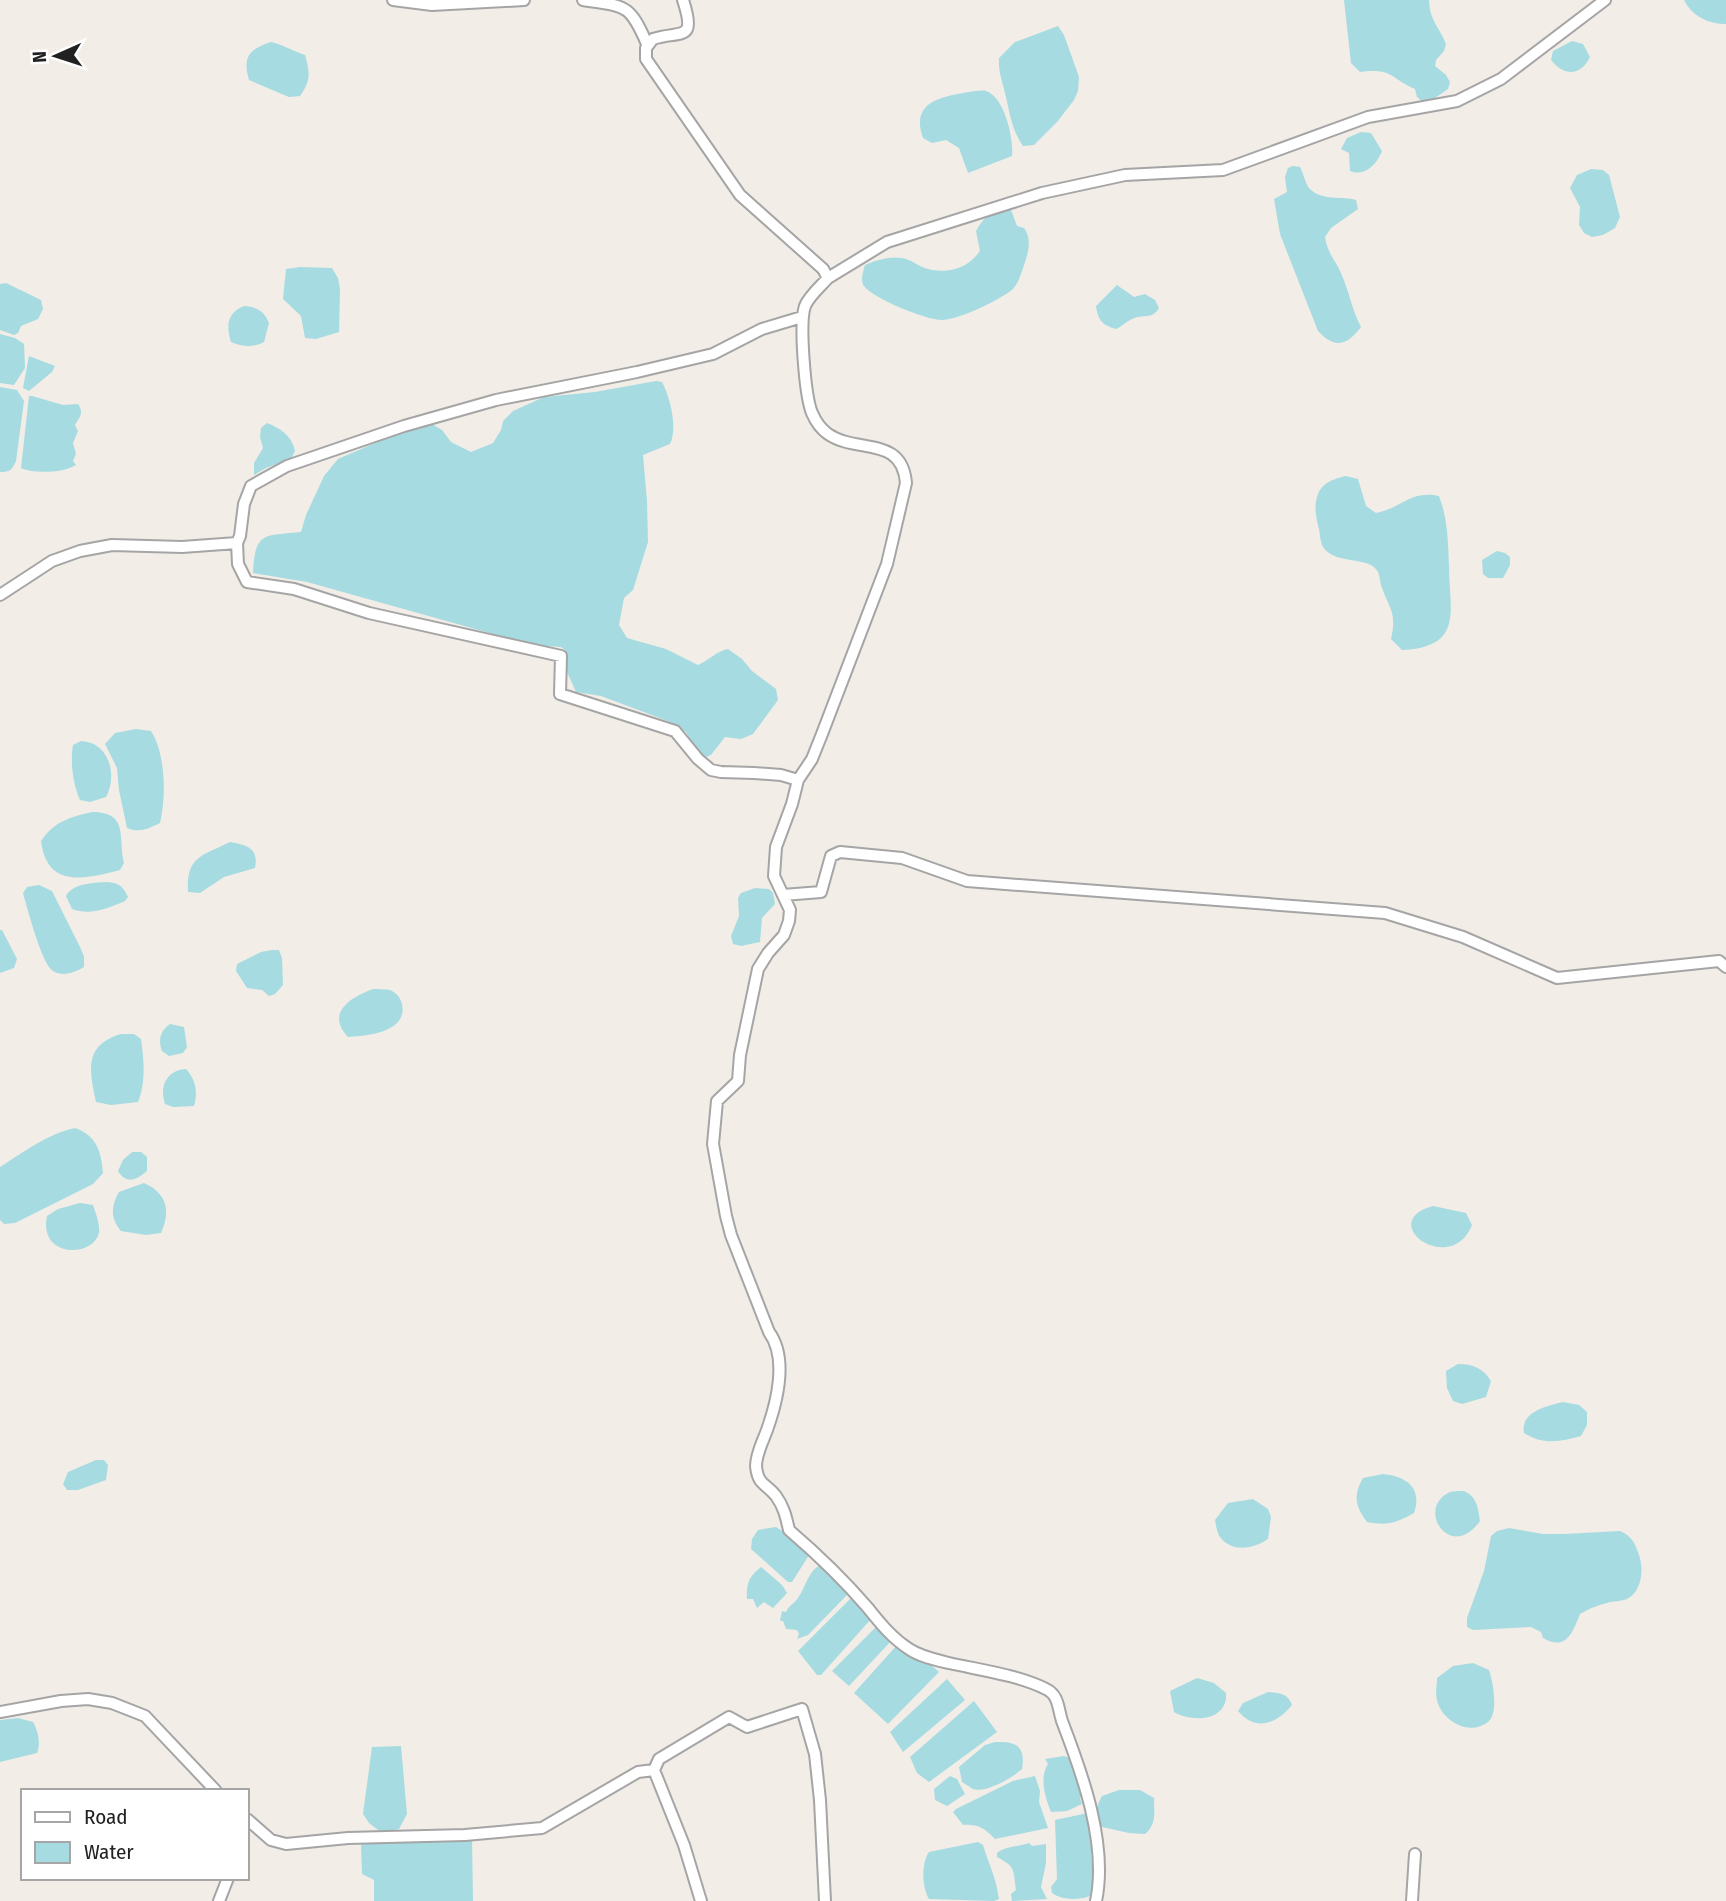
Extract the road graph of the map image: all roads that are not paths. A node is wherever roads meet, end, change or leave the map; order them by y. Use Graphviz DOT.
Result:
graph roads {
  1 [pos="393,0"];
  2 [pos="524,0"];
  3 [pos="583,0"];
  4 [pos="684,0"];
  5 [pos="1605,0"];
  6 [pos="648,44"];
  7 [pos="828,278"];
  8 [pos="802,317"];
  9 [pos="237,544"];
  10 [pos="0,594"];
  11 [pos="798,780"];
  12 [pos="783,895"];
  13 [pos="1726,967"];
  14 [pos="0,1712"];
  15 [pos="654,1770"];
  16 [pos="214,1789"];
  17 [pos="248,1821"];
  18 [pos="1415,1854"];
  19 [pos="227,1880"];
  20 [pos="219,1901"];
  21 [pos="701,1901"];
  22 [pos="825,1901"];
  23 [pos="1096,1901"];
  24 [pos="1412,1901"];
  1 -- 2 [label="street"];
  3 -- 6 [label="street"];
  4 -- 6 [label="street"];
  5 -- 7 [label="street"];
  6 -- 7 [label="street"];
  7 -- 8 [label="street"];
  8 -- 9 [label="street"];
  8 -- 11 [label="street"];
  9 -- 10 [label="street"];
  9 -- 11 [label="street"];
  11 -- 12 [label="street"];
  12 -- 13 [label="street"];
  12 -- 23 [label="street"];
  14 -- 16 [label="street"];
  15 -- 17 [label="street"];
  15 -- 21 [label="street"];
  15 -- 22 [label="street"];
  18 -- 24 [label="street"];
  19 -- 20 [label="street"];
}
